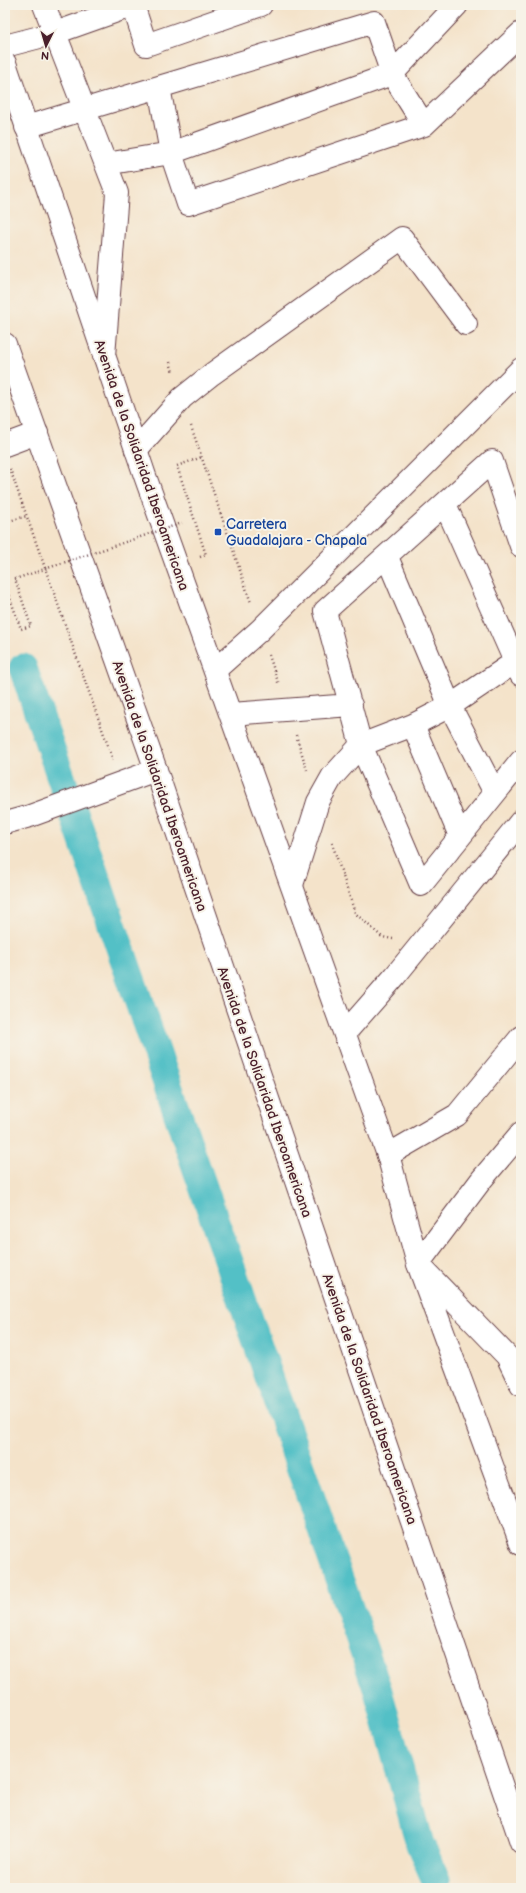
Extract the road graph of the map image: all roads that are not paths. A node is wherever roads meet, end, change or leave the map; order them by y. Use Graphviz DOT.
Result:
graph roads {
  1 [pos="44,5"];
  2 [pos="133,5"];
  3 [pos="261,5"];
  4 [pos="457,5"];
  5 [pos="55,33"];
  6 [pos="521,33"];
  7 [pos="5,46"];
  8 [pos="5,63"];
  9 [pos="392,74"];
  10 [pos="159,88"];
  11 [pos="85,111"];
  12 [pos="424,125"];
  13 [pos="26,127"];
  14 [pos="171,153"];
  15 [pos="106,164"];
  16 [pos="466,324"];
  17 [pos="5,344"];
  18 [pos="104,356"];
  19 [pos="521,371"];
  20 [pos="37,433"];
  21 [pos="136,450"];
  22 [pos="6,454"];
  23 [pos="445,504"];
  24 [pos="521,546"];
  25 [pos="387,557"];
  26 [pos="518,668"];
  27 [pos="215,670"];
  28 [pos="351,705"];
  29 [pos="450,706"];
  30 [pos="231,714"];
  31 [pos="413,725"];
  32 [pos="361,745"];
  33 [pos="521,761"];
  34 [pos="156,770"];
  35 [pos="495,793"];
  36 [pos="521,821"];
  37 [pos="5,823"];
  38 [pos="460,836"];
  39 [pos="292,885"];
  40 [pos="345,1033"];
  41 [pos="521,1037"];
  42 [pos="521,1133"];
  43 [pos="388,1155"];
  44 [pos="418,1264"];
  45 [pos="521,1385"];
  46 [pos="521,1544"];
  47 [pos="521,1842"];
  1 -- 5 [label="main road"];
  2 -- 3 [label="main road"];
  2 -- 5 [label="main road"];
  4 -- 9 [label="main road"];
  5 -- 7 [label="main road"];
  5 -- 11 [label="main road"];
  6 -- 12 [label="main road"];
  8 -- 13 [label="main road, Avenida de la Solidaridad Iberoamericana"];
  9 -- 10 [label="main road"];
  9 -- 12 [label="main road"];
  9 -- 14 [label="main road"];
  10 -- 11 [label="main road"];
  10 -- 14 [label="main road"];
  11 -- 13 [label="main road"];
  11 -- 15 [label="main road"];
  12 -- 14 [label="main road"];
  13 -- 18 [label="main road, Avenida de la Solidaridad Iberoamericana"];
  14 -- 15 [label="main road"];
  15 -- 18 [label="main road"];
  16 -- 21 [label="main road"];
  17 -- 20 [label="main road, Avenida de la Solidaridad Iberoamericana"];
  18 -- 21 [label="main road, Avenida de la Solidaridad Iberoamericana"];
  19 -- 27 [label="main road"];
  20 -- 22 [label="main road"];
  20 -- 34 [label="main road, Avenida de la Solidaridad Iberoamericana"];
  21 -- 27 [label="main road, Avenida de la Solidaridad Iberoamericana"];
  23 -- 24 [label="main road"];
  23 -- 25 [label="main road"];
  23 -- 26 [label="main road"];
  25 -- 28 [label="main road"];
  25 -- 29 [label="main road"];
  26 -- 29 [label="main road"];
  27 -- 30 [label="main road, Avenida de la Solidaridad Iberoamericana"];
  28 -- 30 [label="main road"];
  28 -- 32 [label="main road"];
  29 -- 31 [label="main road"];
  29 -- 35 [label="main road"];
  30 -- 39 [label="main road, Avenida de la Solidaridad Iberoamericana"];
  31 -- 32 [label="main road"];
  31 -- 38 [label="main road"];
  32 -- 38 [label="main road"];
  32 -- 39 [label="main road"];
  33 -- 35 [label="main road"];
  34 -- 37 [label="main road"];
  34 -- 47 [label="main road, Avenida de la Solidaridad Iberoamericana"];
  35 -- 38 [label="main road"];
  36 -- 40 [label="main road"];
  39 -- 40 [label="main road, Avenida de la Solidaridad Iberoamericana"];
  40 -- 43 [label="main road, Avenida de la Solidaridad Iberoamericana"];
  41 -- 43 [label="main road"];
  42 -- 44 [label="main road"];
  43 -- 44 [label="main road, Avenida de la Solidaridad Iberoamericana"];
  44 -- 45 [label="main road"];
  44 -- 46 [label="main road, Avenida de la Solidaridad Iberoamericana"];
}
